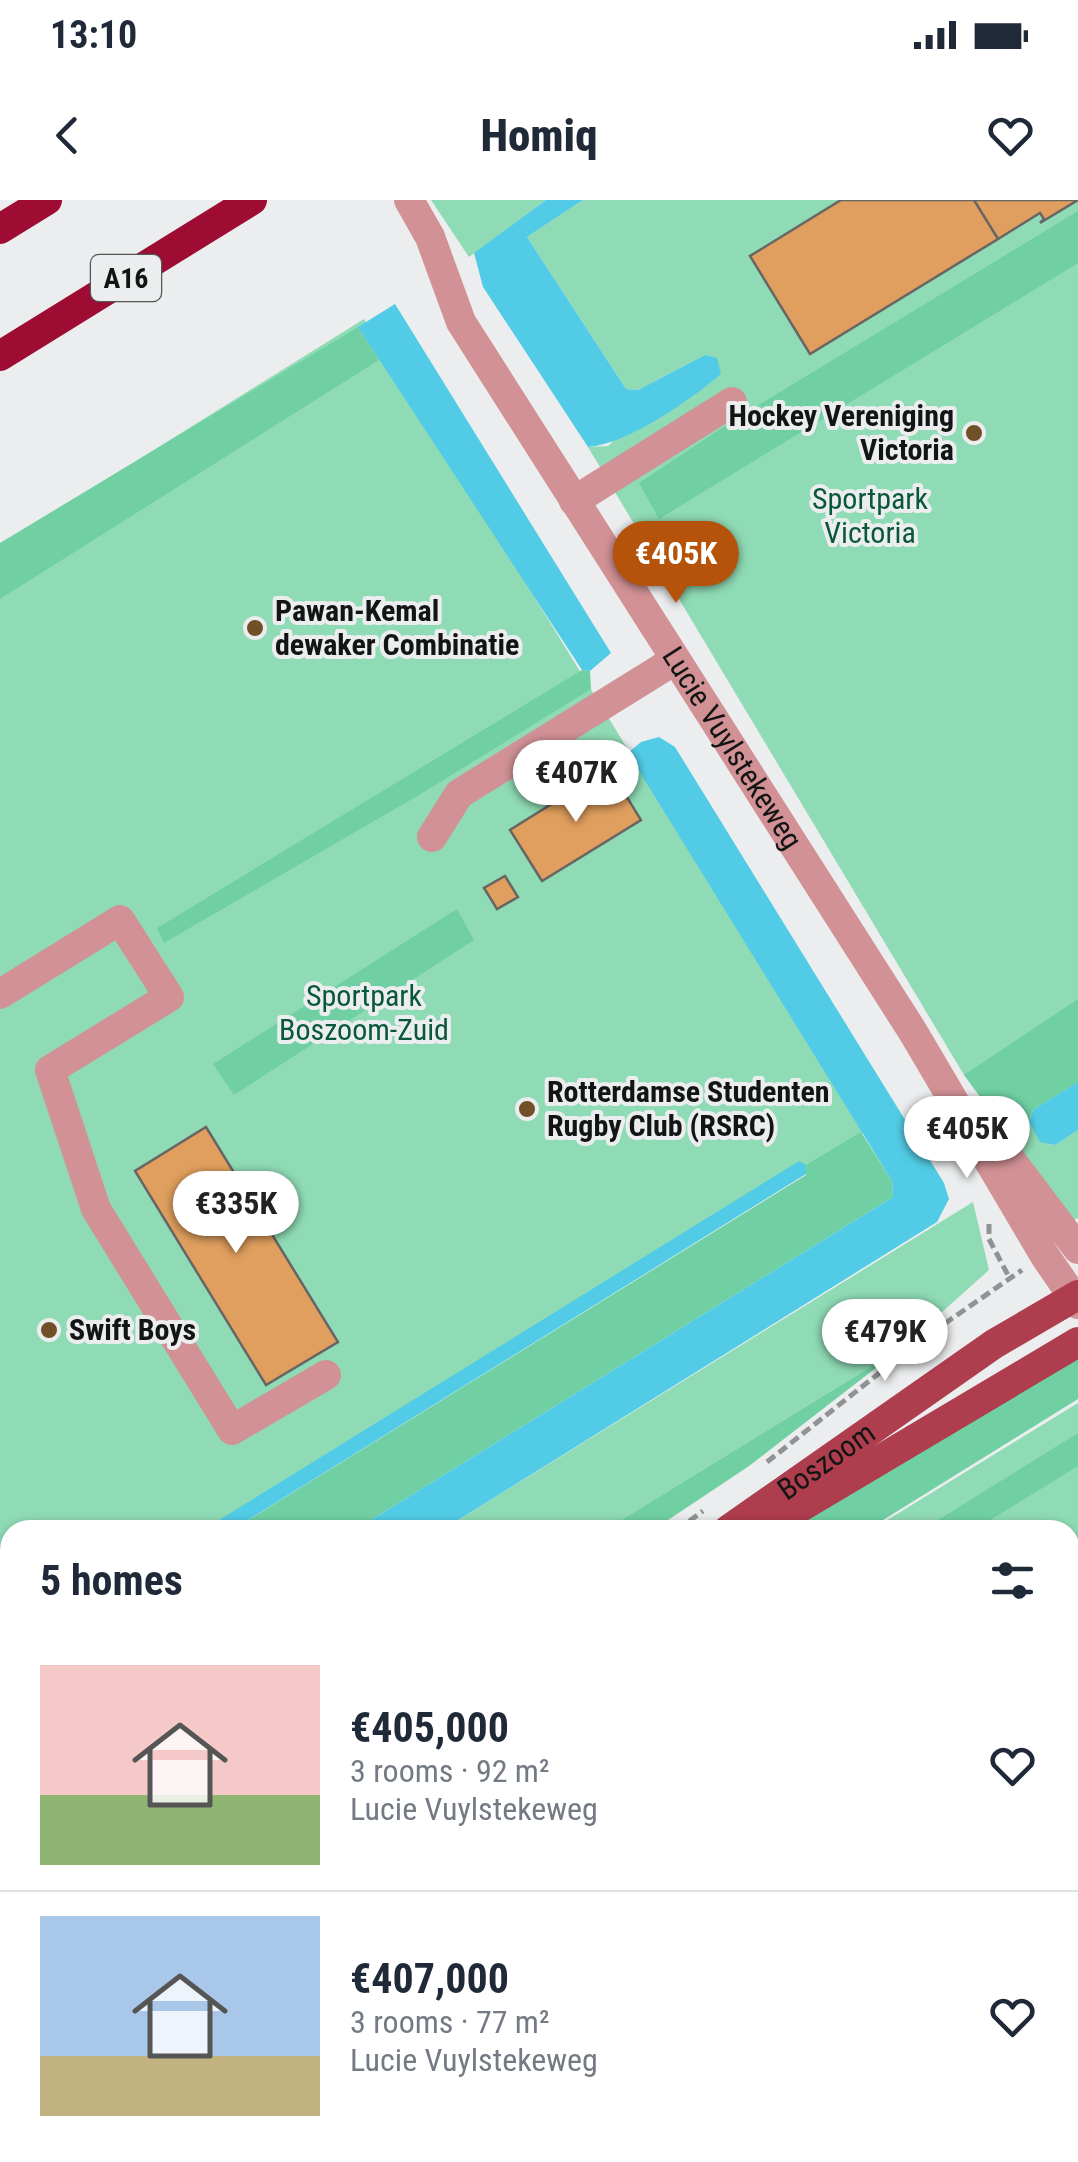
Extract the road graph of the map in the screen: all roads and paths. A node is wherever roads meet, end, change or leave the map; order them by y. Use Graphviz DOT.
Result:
graph roads {
  1 [pos="47,200"];
  2 [pos="252,200"];
  3 [pos="409,200"];
  4 [pos="0,229"];
  5 [pos="0,356"];
  6 [pos="732,402"];
  7 [pos="574,501"];
  8 [pos="675,660"];
  9 [pos="432,837"];
  10 [pos="0,994"];
  11 [pos="914,1032"];
  12 [pos="1078,1249"];
  13 [pos="1046,1256"];
  14 [pos="1076,1299"];
  15 [pos="1078,1342"];
  16 [pos="326,1375"];
  17 [pos="753,1474"];
  18 [pos="718,1519"];
  19 [pos="779,1520"];
  1 -- 4 [label="highway"];
  2 -- 5 [label="highway, A16"];
  3 -- 7 [label="street, Lucie Vuylstekeweg"];
  6 -- 7 [label="street"];
  7 -- 8 [label="street, Lucie Vuylstekeweg"];
  8 -- 9 [label="street"];
  8 -- 11 [label="street, Lucie Vuylstekeweg"];
  10 -- 16 [label="street"];
  11 -- 12 [label="street, Lucie Vuylstekeweg"];
  11 -- 13 [label="street, Lucie Vuylstekeweg"];
  13 -- 14 [label="street, Lucie Vuylstekeweg"];
  13 -- 17 [label="path, Boszoom"];
  14 -- 18 [label="main road, Boszoom"];
  15 -- 19 [label="main road, Boszoom"];
}
